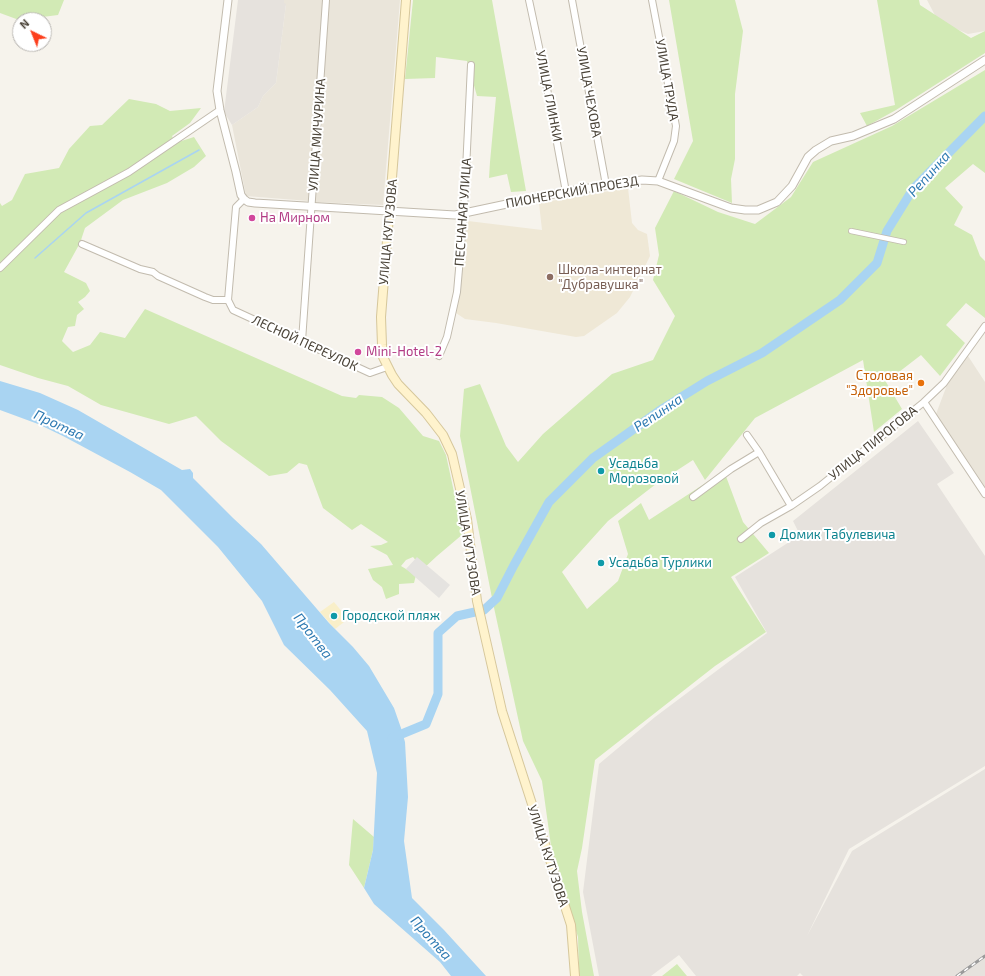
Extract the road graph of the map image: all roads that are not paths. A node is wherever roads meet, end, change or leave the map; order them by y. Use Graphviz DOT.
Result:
graph roads {
  1 [pos="228,0"];
  2 [pos="326,0"];
  3 [pos="406,0"];
  4 [pos="529,0"];
  5 [pos="572,0"];
  6 [pos="652,0"];
  7 [pos="985,60"];
  8 [pos="471,65"];
  9 [pos="220,110"];
  10 [pos="658,182"];
  11 [pos="606,185"];
  12 [pos="566,192"];
  13 [pos="244,199"];
  14 [pos="312,207"];
  15 [pos="390,212"];
  16 [pos="464,212"];
  17 [pos="851,232"];
  18 [pos="904,242"];
  19 [pos="82,244"];
  20 [pos="0,268"];
  21 [pos="228,300"];
  22 [pos="985,326"];
  23 [pos="302,341"];
  24 [pos="439,356"];
  25 [pos="387,367"];
  26 [pos="924,402"];
  27 [pos="747,435"];
  28 [pos="759,452"];
  29 [pos="985,494"];
  30 [pos="693,497"];
  31 [pos="791,506"];
  32 [pos="741,539"];
  33 [pos="575,976"];
  1 -- 9 [label="street"];
  2 -- 14 [label="street, УЛИЦА МИЧУРИНА"];
  3 -- 15 [label="main road, УЛИЦА КУТУЗОВА"];
  4 -- 12 [label="street, УЛИЦА ГЛИНКИ"];
  5 -- 11 [label="street, УЛИЦА ЧЕХОВА"];
  6 -- 10 [label="street, УЛИЦА ТРУДА"];
  7 -- 10 [label="street, ПИОНЕРСКИЙ ПРОЕЗД"];
  8 -- 16 [label="street, ПЕСЧАНАЯ УЛИЦА"];
  9 -- 13 [label="street"];
  9 -- 20 [label="street"];
  10 -- 11 [label="street, ПИОНЕРСКИЙ ПРОЕЗД"];
  11 -- 12 [label="street, ПИОНЕРСКИЙ ПРОЕЗД"];
  12 -- 16 [label="street, ПИОНЕРСКИЙ ПРОЕЗД"];
  13 -- 14 [label="street, ПИОНЕРСКИЙ ПРОЕЗД"];
  13 -- 21 [label="street"];
  14 -- 15 [label="street, ПИОНЕРСКИЙ ПРОЕЗД"];
  14 -- 23 [label="street, УЛИЦА МИЧУРИНА"];
  15 -- 16 [label="street, ПИОНЕРСКИЙ ПРОЕЗД"];
  15 -- 25 [label="main road, УЛИЦА КУТУЗОВА"];
  16 -- 24 [label="street, ПЕСЧАНАЯ УЛИЦА"];
  17 -- 18 [label="street"];
  19 -- 21 [label="street"];
  21 -- 23 [label="street, ЛЕСНОЙ ПЕРЕУЛОК"];
  22 -- 26 [label="street, УЛИЦА ПИРОГОВА"];
  23 -- 25 [label="street, ЛЕСНОЙ ПЕРЕУЛОК"];
  25 -- 33 [label="main road, УЛИЦА КУТУЗОВА"];
  26 -- 29 [label="street"];
  26 -- 31 [label="street, УЛИЦА ПИРОГОВА"];
  27 -- 28 [label="street"];
  28 -- 30 [label="street"];
  28 -- 31 [label="street"];
  31 -- 32 [label="street, УЛИЦА ПИРОГОВА"];
}
